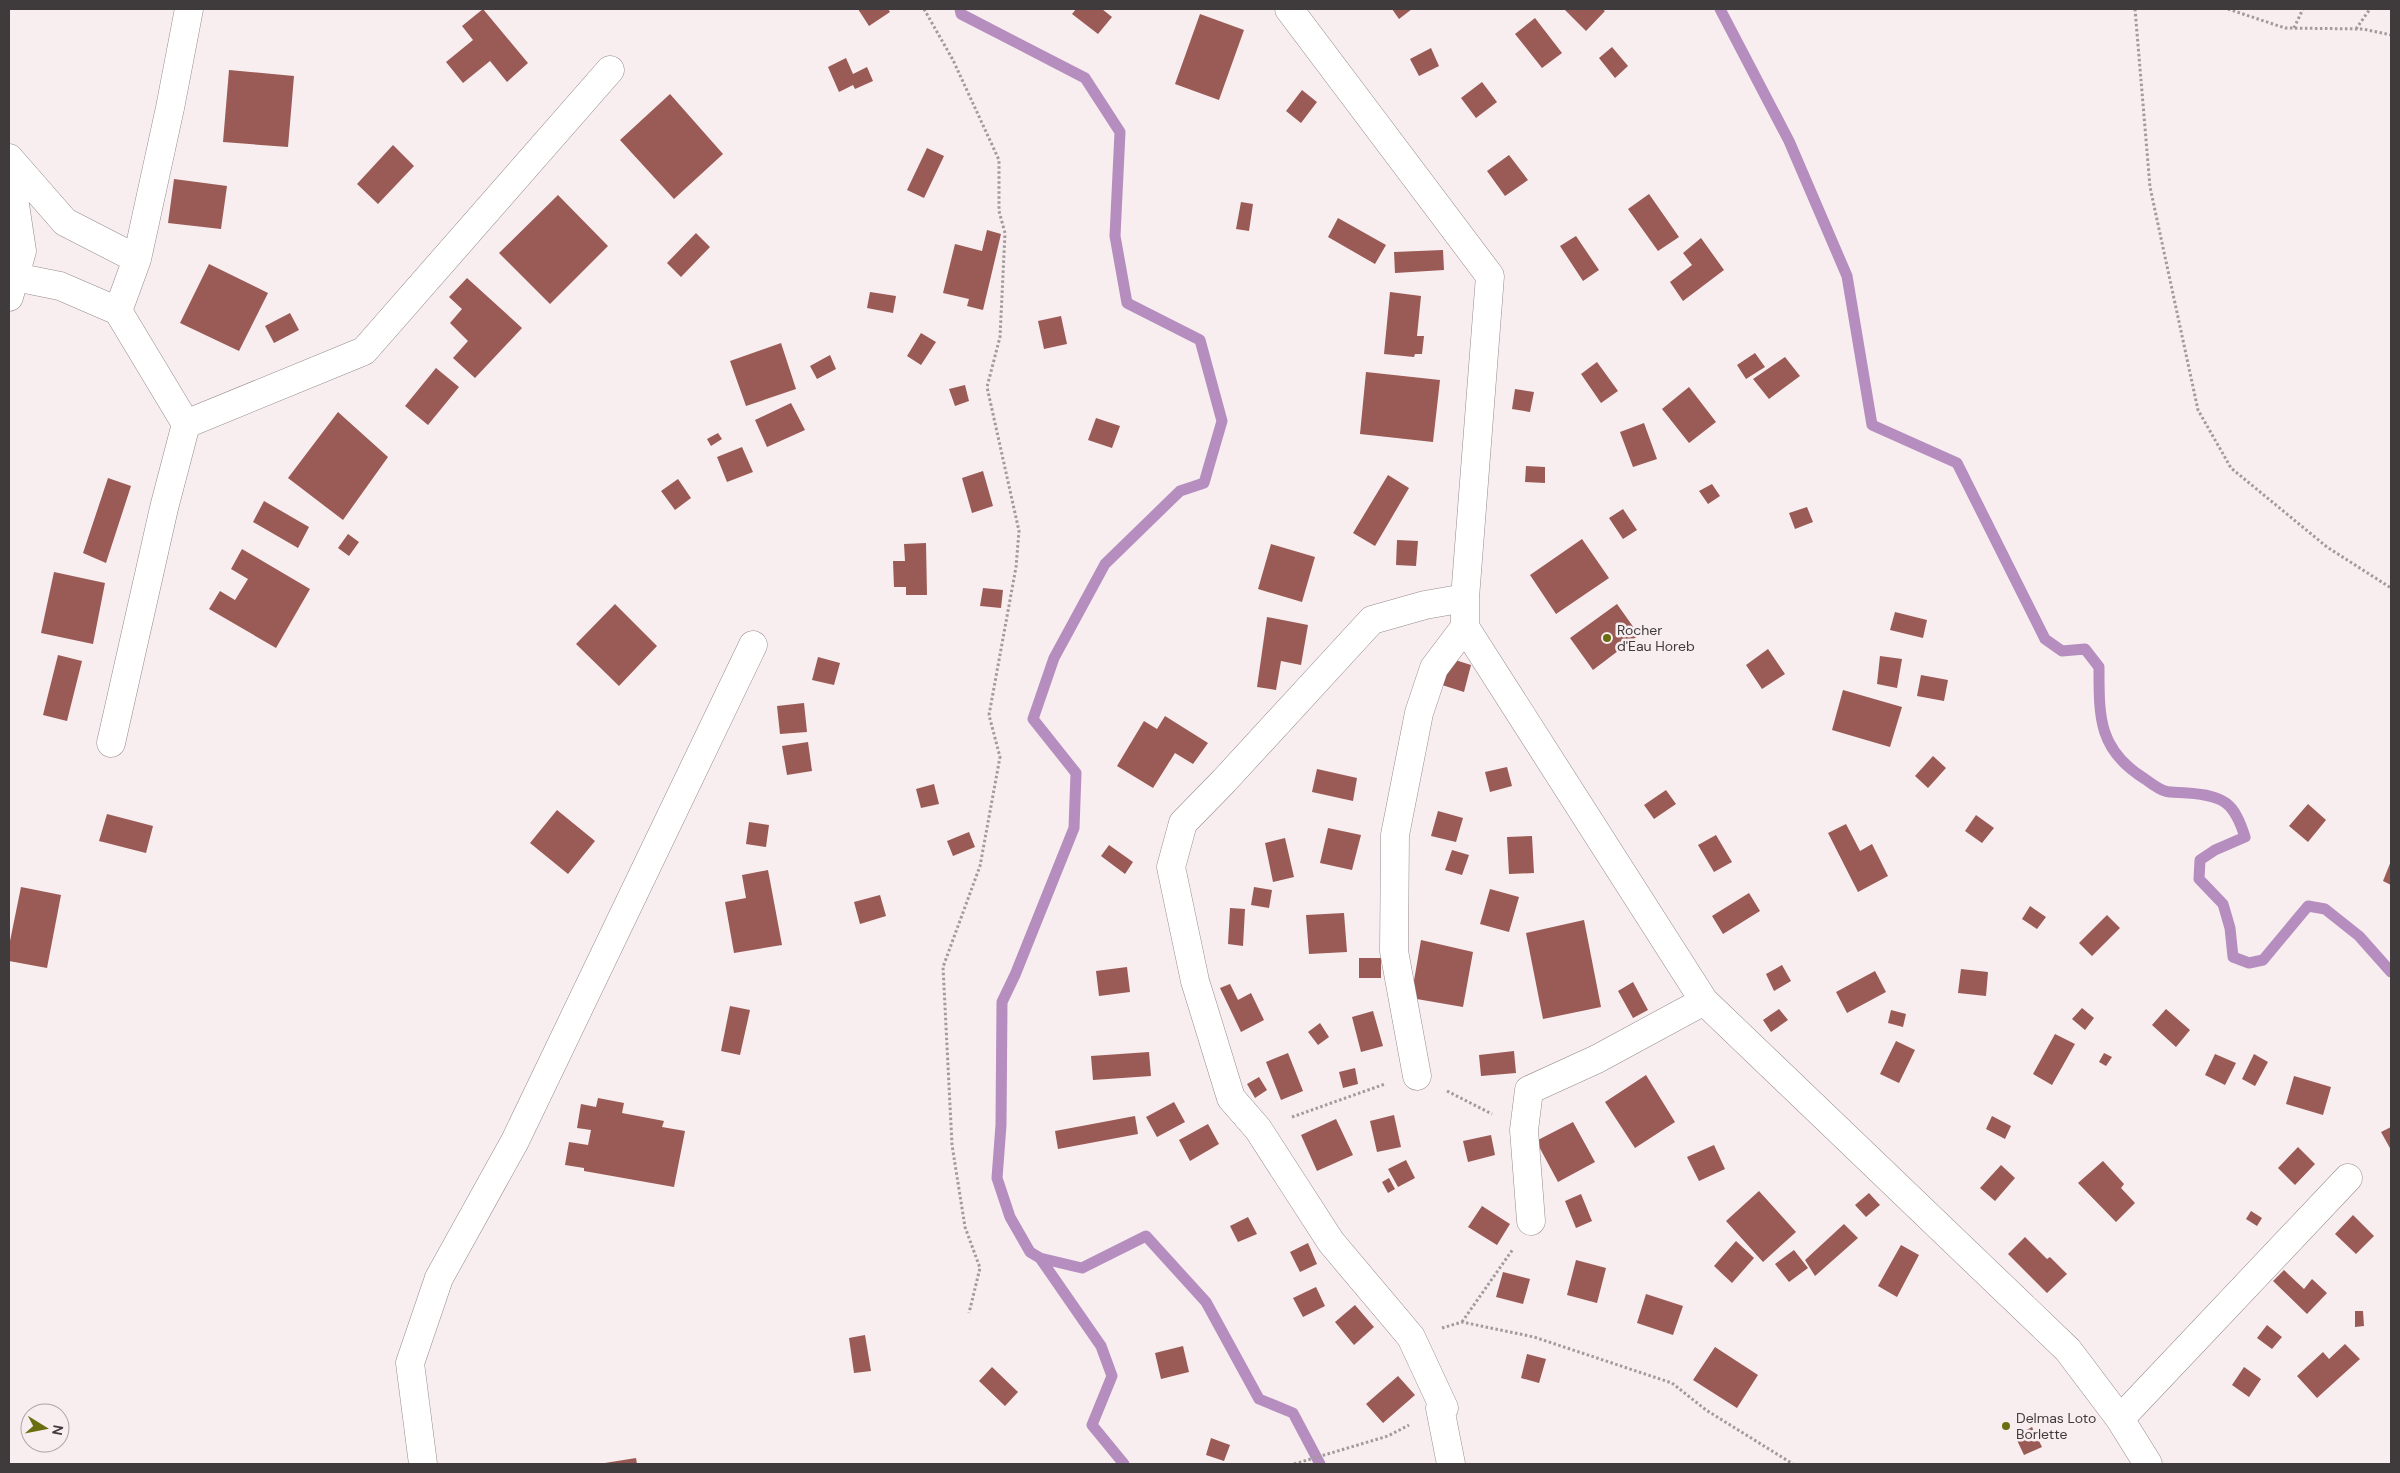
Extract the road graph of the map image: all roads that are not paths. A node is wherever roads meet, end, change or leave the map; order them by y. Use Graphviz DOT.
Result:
graph roads {
  1 [pos="189,9"];
  2 [pos="1289,9"];
  3 [pos="610,70"];
  4 [pos="9,158"];
  5 [pos="9,165"];
  6 [pos="136,260"];
  7 [pos="12,287"];
  8 [pos="118,311"];
  9 [pos="186,424"];
  10 [pos="1465,598"];
  11 [pos="1465,627"];
  12 [pos="753,645"];
  13 [pos="111,743"];
  14 [pos="1704,1001"];
  15 [pos="1417,1076"];
  16 [pos="2348,1178"];
  17 [pos="1531,1221"];
  18 [pos="2120,1419"];
  19 [pos="423,1464"];
  20 [pos="1451,1464"];
  21 [pos="2148,1464"];
  1 -- 6 [label="street"];
  2 -- 10 [label="street"];
  3 -- 9 [label="street"];
  4 -- 6 [label="street"];
  5 -- 7 [label="street"];
  6 -- 8 [label="street"];
  7 -- 8 [label="street"];
  8 -- 9 [label="street"];
  9 -- 13 [label="street"];
  10 -- 11 [label="street"];
  10 -- 20 [label="street"];
  11 -- 14 [label="street"];
  11 -- 15 [label="street"];
  12 -- 19 [label="street"];
  14 -- 17 [label="street"];
  14 -- 18 [label="street"];
  16 -- 18 [label="street"];
  18 -- 21 [label="street"];
}
